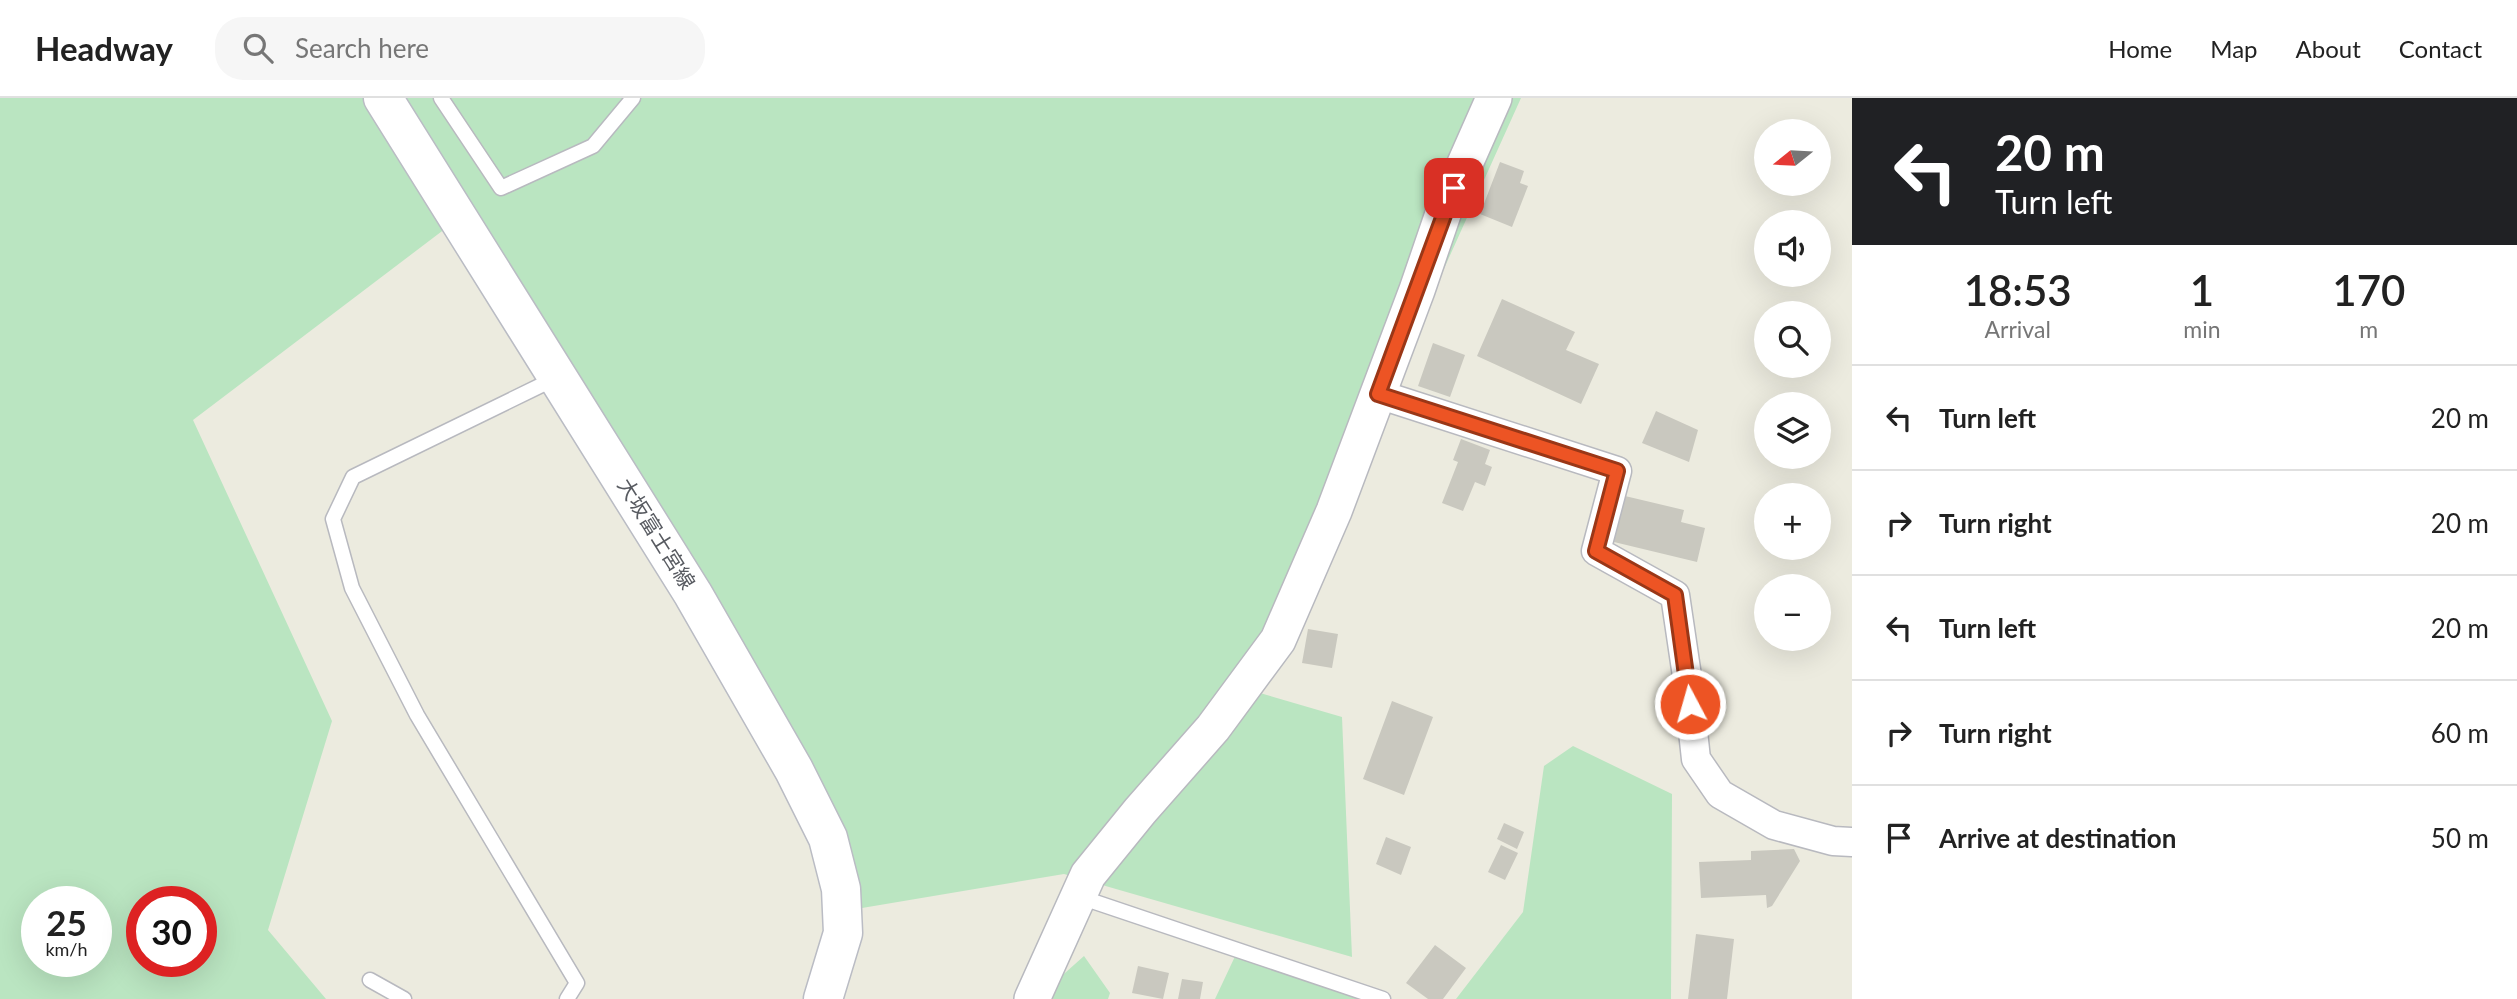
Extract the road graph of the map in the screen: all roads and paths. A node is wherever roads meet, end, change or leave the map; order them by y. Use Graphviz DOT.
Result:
graph roads {
  1 [pos="441,98"];
  2 [pos="633,98"];
  3 [pos="1494,98"];
  4 [pos="389,100"];
  5 [pos="558,378"];
  6 [pos="1378,394"];
  7 [pos="1852,842"];
  8 [pos="1078,896"];
  9 [pos="370,980"];
  10 [pos="404,999"];
  11 [pos="567,999"];
  12 [pos="823,999"];
  13 [pos="1032,999"];
  14 [pos="1383,999"];
  1 -- 2 [label="lane"];
  3 -- 6 [label="street"];
  4 -- 5 [label="main road, 大坂富士宮線"];
  5 -- 11 [label="lane"];
  5 -- 12 [label="main road, 大坂富士宮線"];
  6 -- 7 [label="street"];
  6 -- 8 [label="street"];
  8 -- 13 [label="street"];
  8 -- 14 [label="lane"];
  9 -- 10 [label="lane"];
}
